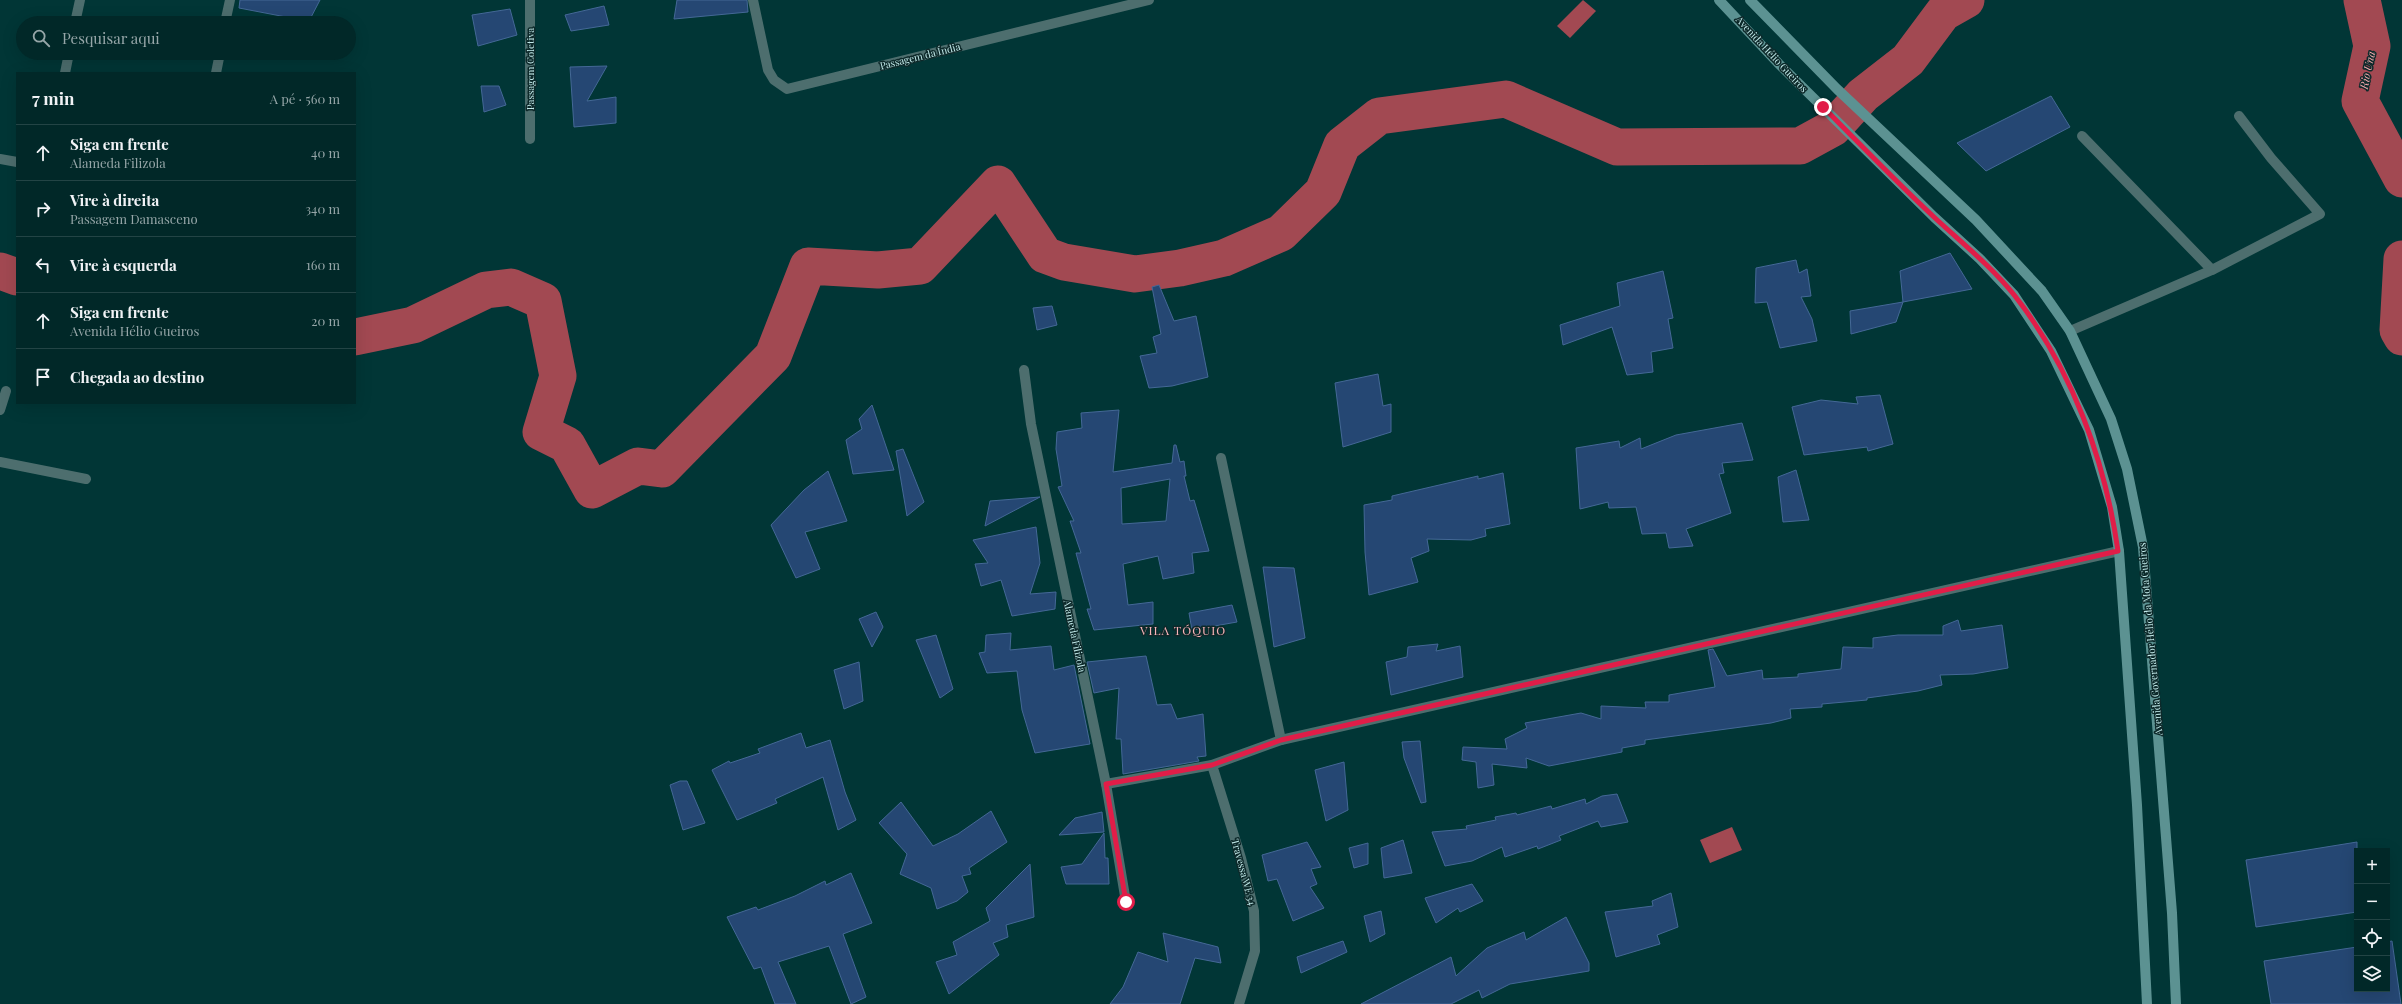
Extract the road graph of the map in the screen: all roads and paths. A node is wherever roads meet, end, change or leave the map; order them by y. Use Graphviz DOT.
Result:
graph roads {
  1 [pos="80,0"];
  2 [pos="230,0"];
  3 [pos="530,0"];
  4 [pos="753,0"];
  5 [pos="1149,0"];
  6 [pos="1719,0"];
  7 [pos="1750,0"];
  8 [pos="77,16"];
  9 [pos="227,16"];
  10 [pos="68,60"];
  11 [pos="219,60"];
  12 [pos="66,72"];
  13 [pos="216,72"];
  14 [pos="2239,116"];
  15 [pos="1875,126"];
  16 [pos="2082,136"];
  17 [pos="530,139"];
  18 [pos="0,160"];
  19 [pos="16,162"];
  20 [pos="2212,270"];
  21 [pos="2070,331"];
  22 [pos="1024,370"];
  23 [pos="6,391"];
  24 [pos="0,410"];
  25 [pos="1221,458"];
  26 [pos="0,462"];
  27 [pos="86,479"];
  28 [pos="2118,551"];
  29 [pos="1281,740"];
  30 [pos="1212,765"];
  31 [pos="1106,784"];
  32 [pos="1126,902"];
  33 [pos="1240,1004"];
  34 [pos="2147,1004"];
  35 [pos="2176,1004"];
  1 -- 8 [label="street"];
  2 -- 9 [label="street"];
  3 -- 17 [label="street, Passagem Coletiva"];
  4 -- 5 [label="street, Passagem da Índia"];
  6 -- 28 [label="main road, Avenida Hélio Gueiros"];
  7 -- 15 [label="main road, Avenida Hélio Gueiros"];
  10 -- 12 [label="street"];
  11 -- 13 [label="street"];
  14 -- 20 [label="street"];
  15 -- 21 [label="main road, Avenida Governador Hélio da Mota Gueiros"];
  16 -- 20 [label="street"];
  18 -- 19 [label="street"];
  20 -- 21 [label="street"];
  21 -- 35 [label="main road, Avenida Governador Hélio da Mota Gueiros"];
  22 -- 31 [label="street, Alameda Filizola"];
  23 -- 24 [label="street"];
  25 -- 29 [label="street"];
  26 -- 27 [label="street"];
  28 -- 29 [label="street"];
  28 -- 34 [label="main road"];
  29 -- 30 [label="street"];
  30 -- 31 [label="street"];
  30 -- 33 [label="street, Travessa WE 34"];
  31 -- 32 [label="street, Alameda Filizola"];
}
